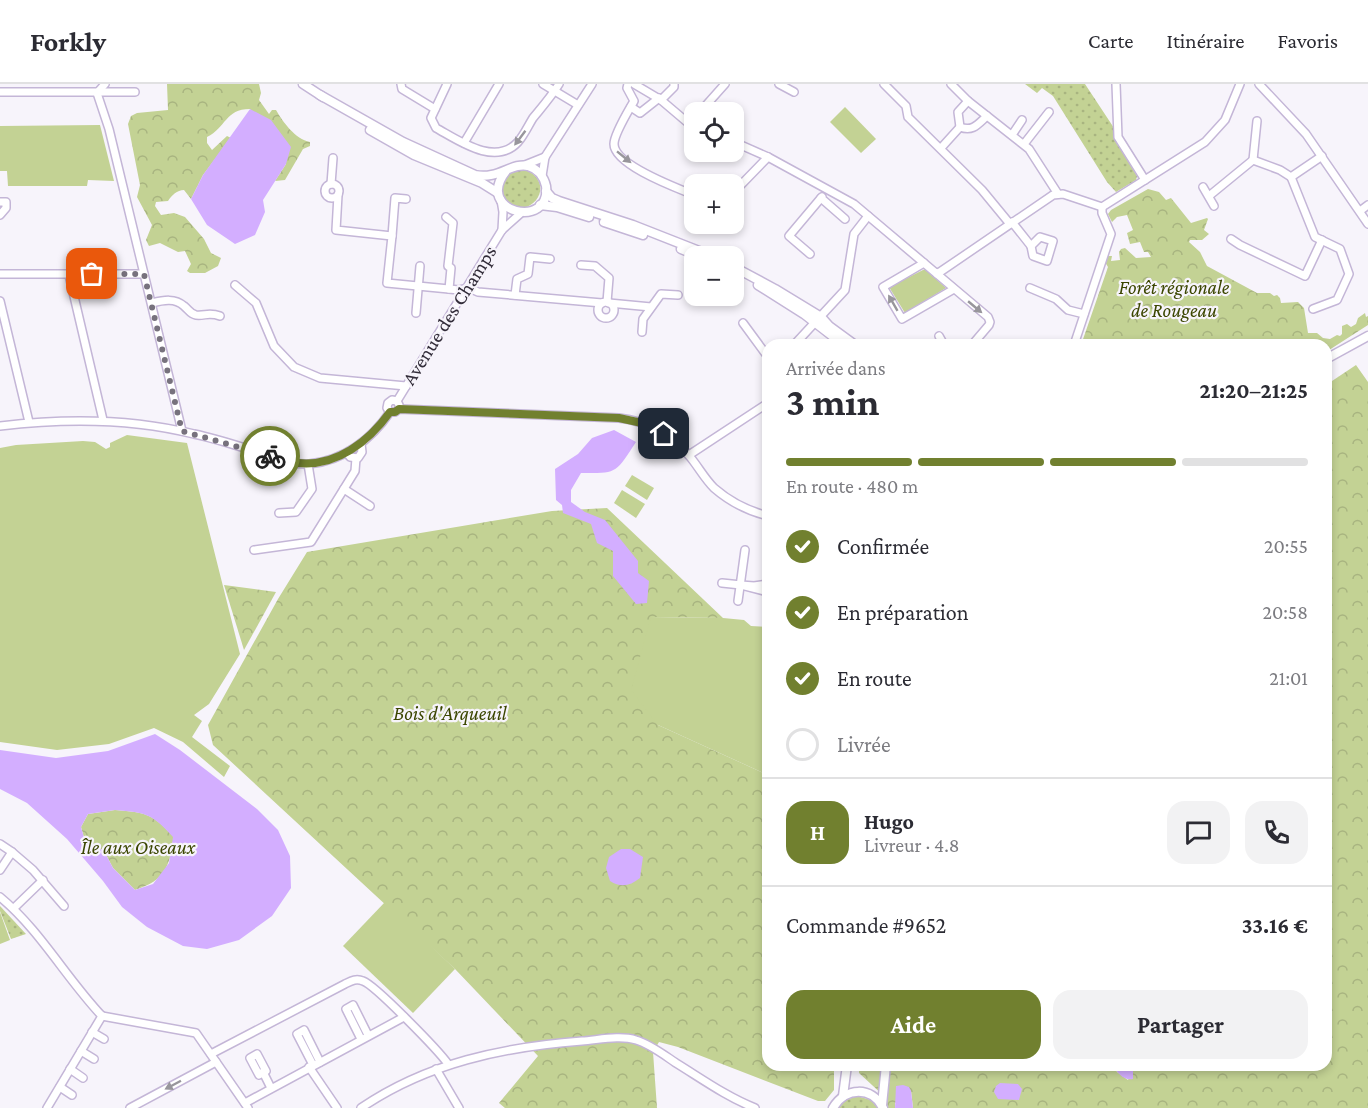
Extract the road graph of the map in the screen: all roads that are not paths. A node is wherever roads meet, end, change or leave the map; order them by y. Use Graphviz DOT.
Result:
graph roads {
  1 [pos="105,84"];
  2 [pos="303,84"];
  3 [pos="401,84"];
  4 [pos="447,84"];
  5 [pos="499,84"];
  6 [pos="543,84"];
  7 [pos="592,84"];
  8 [pos="628,84"];
  9 [pos="674,84"];
  10 [pos="725,84"];
  11 [pos="778,84"];
  12 [pos="884,84"];
  13 [pos="951,84"];
  14 [pos="1116,84"];
  15 [pos="1240,84"];
  16 [pos="1259,84"];
  17 [pos="638,85"];
  18 [pos="557,87"];
  19 [pos="39,88"];
  20 [pos="0,92"];
  21 [pos="135,92"];
  22 [pos="794,92"];
  23 [pos="97,93"];
  24 [pos="320,94"];
  25 [pos="660,99"];
  26 [pos="968,101"];
  27 [pos="709,102"];
  28 [pos="578,105"];
  29 [pos="631,107"];
  30 [pos="435,109"];
  31 [pos="1049,112"];
  32 [pos="987,116"];
  33 [pos="684,117"];
  34 [pos="1022,120"];
  35 [pos="1257,121"];
  36 [pos="960,127"];
  37 [pos="1012,135"];
  38 [pos="464,143"];
  39 [pos="1024,144"];
  40 [pos="744,146"];
  41 [pos="941,148"];
  42 [pos="1323,156"];
  43 [pos="545,157"];
  44 [pos="768,157"];
  45 [pos="333,158"];
  46 [pos="1253,160"];
  47 [pos="521,165"];
  48 [pos="506,171"];
  49 [pos="542,176"];
  50 [pos="1291,177"];
  51 [pos="1145,180"];
  52 [pos="744,182"];
  53 [pos="331,184"];
  54 [pos="1203,188"];
  55 [pos="826,190"];
  56 [pos="546,191"];
  57 [pos="684,191"];
  58 [pos="1058,194"];
  59 [pos="339,195"];
  60 [pos="1209,196"];
  61 [pos="500,197"];
  62 [pos="821,198"];
  63 [pos="406,199"];
  64 [pos="3,202"];
  65 [pos="540,205"];
  66 [pos="1368,205"];
  67 [pos="1214,206"];
  68 [pos="1102,207"];
  69 [pos="1360,211"];
  70 [pos="521,213"];
  71 [pos="0,215"];
  72 [pos="868,216"];
  73 [pos="446,217"];
  74 [pos="845,219"];
  75 [pos="1011,223"];
  76 [pos="1368,224"];
  77 [pos="502,230"];
  78 [pos="392,236"];
  79 [pos="1231,239"];
  80 [pos="1322,240"];
  81 [pos="687,246"];
  82 [pos="1031,246"];
  83 [pos="684,251"];
  84 [pos="810,254"];
  85 [pos="550,259"];
  86 [pos="924,263"];
  87 [pos="581,265"];
  88 [pos="420,266"];
  89 [pos="744,272"];
  90 [pos="0,274"];
  91 [pos="144,274"];
  92 [pos="937,274"];
  93 [pos="69,275"];
  94 [pos="744,279"];
  95 [pos="235,285"];
  96 [pos="418,286"];
  97 [pos="1030,288"];
  98 [pos="449,289"];
  99 [pos="465,289"];
  100 [pos="954,289"];
  101 [pos="515,295"];
  102 [pos="678,296"];
  103 [pos="0,301"];
  104 [pos="152,303"];
  105 [pos="606,303"];
  106 [pos="651,307"];
  107 [pos="1313,309"];
  108 [pos="416,313"];
  109 [pos="1084,314"];
  110 [pos="220,316"];
  111 [pos="818,319"];
  112 [pos="743,323"];
  113 [pos="642,332"];
  114 [pos="939,336"];
  115 [pos="1368,336"];
  116 [pos="800,339"];
  117 [pos="838,339"];
  118 [pos="847,339"];
  119 [pos="941,339"];
  120 [pos="977,339"];
  121 [pos="1076,339"];
  122 [pos="762,349"];
  123 [pos="1332,357"];
  124 [pos="406,386"];
  125 [pos="397,401"];
  126 [pos="762,407"];
  127 [pos="399,409"];
  128 [pos="390,412"];
  129 [pos="104,420"];
  130 [pos="29,422"];
  131 [pos="0,426"];
  132 [pos="182,431"];
  133 [pos="362,444"];
  134 [pos="346,453"];
  135 [pos="689,455"];
  136 [pos="356,459"];
  137 [pos="308,464"];
  138 [pos="344,489"];
  139 [pos="370,506"];
  140 [pos="279,513"];
  141 [pos="762,514"];
  142 [pos="254,550"];
  143 [pos="745,550"];
  144 [pos="722,583"];
  145 [pos="741,585"];
  146 [pos="762,585"];
  147 [pos="762,590"];
  148 [pos="738,601"];
  149 [pos="0,844"];
  150 [pos="12,852"];
  151 [pos="0,870"];
  152 [pos="43,880"];
  153 [pos="0,897"];
  154 [pos="64,906"];
  155 [pos="14,908"];
  156 [pos="102,1016"];
  157 [pos="404,1017"];
  158 [pos="92,1032"];
  159 [pos="104,1039"];
  160 [pos="81,1051"];
  161 [pos="211,1054"];
  162 [pos="94,1059"];
  163 [pos="216,1062"];
  164 [pos="314,1064"];
  165 [pos="448,1064"];
  166 [pos="70,1069"];
  167 [pos="436,1069"];
  168 [pos="846,1071"];
  169 [pos="886,1071"];
  170 [pos="263,1072"];
  171 [pos="83,1078"];
  172 [pos="60,1087"];
  173 [pos="271,1088"];
  174 [pos="72,1095"];
  175 [pos="843,1096"];
  176 [pos="247,1105"];
  177 [pos="737,1105"];
  178 [pos="883,1107"];
  179 [pos="48,1108"];
  180 [pos="130,1108"];
  181 [pos="337,1108"];
  182 [pos="361,1108"];
  183 [pos="459,1108"];
  184 [pos="755,1108"];
  185 [pos="834,1108"];
  1 -- 23 [label="street"];
  2 -- 24 [label="main road"];
  3 -- 30 [label="street"];
  4 -- 30 [label="street"];
  5 -- 38 [label="street"];
  6 -- 18 [label="street"];
  7 -- 28 [label="street"];
  8 -- 29 [label="street"];
  9 -- 25 [label="street"];
  10 -- 27 [label="street"];
  11 -- 22 [label="street"];
  12 -- 41 [label="street"];
  13 -- 26 [label="street"];
  14 -- 51 [label="street"];
  15 -- 51 [label="street"];
  16 -- 42 [label="street"];
  17 -- 25 [label="street"];
  18 -- 28 [label="street"];
  18 -- 38 [label="street, one-way"];
  19 -- 20 [label="street"];
  19 -- 23 [label="street"];
  21 -- 23 [label="street"];
  23 -- 91 [label="street"];
  24 -- 48 [label="main road"];
  24 -- 61 [label="main road"];
  25 -- 29 [label="street"];
  25 -- 33 [label="street"];
  26 -- 32 [label="street"];
  26 -- 36 [label="street"];
  28 -- 43 [label="street"];
  29 -- 57 [label="street, one-way"];
  30 -- 38 [label="street"];
  31 -- 39 [label="street"];
  32 -- 36 [label="street"];
  32 -- 37 [label="street"];
  34 -- 37 [label="street"];
  35 -- 46 [label="street"];
  36 -- 41 [label="street"];
  37 -- 39 [label="street"];
  39 -- 58 [label="street"];
  40 -- 44 [label="street"];
  41 -- 75 [label="street"];
  42 -- 50 [label="street"];
  42 -- 69 [label="street"];
  43 -- 47 [label="street"];
  43 -- 49 [label="street"];
  44 -- 52 [label="street"];
  44 -- 55 [label="street"];
  45 -- 53 [label="street"];
  46 -- 50 [label="street"];
  46 -- 60 [label="street"];
  47 -- 48 [label="main road"];
  47 -- 49 [label="main road"];
  48 -- 61 [label="main road"];
  49 -- 56 [label="main road"];
  50 -- 80 [label="street"];
  51 -- 68 [label="street"];
  53 -- 59 [label="street"];
  53 -- 59 [label="street"];
  54 -- 60 [label="street"];
  55 -- 62 [label="street"];
  55 -- 72 [label="street"];
  56 -- 65 [label="main road"];
  56 -- 81 [label="main road"];
  58 -- 68 [label="street"];
  58 -- 75 [label="street"];
  59 -- 78 [label="street"];
  60 -- 67 [label="street"];
  61 -- 70 [label="main road"];
  61 -- 77 [label="street, Avenue des Champs"];
  62 -- 74 [label="street"];
  62 -- 84 [label="street"];
  63 -- 78 [label="street"];
  64 -- 71 [label="street"];
  65 -- 70 [label="main road"];
  65 -- 83 [label="main road"];
  66 -- 69 [label="street"];
  68 -- 109 [label="street"];
  69 -- 76 [label="street"];
  70 -- 77 [label="street, Avenue des Champs"];
  72 -- 86 [label="street"];
  72 -- 111 [label="street"];
  73 -- 98 [label="street"];
  75 -- 82 [label="street"];
  75 -- 92 [label="street"];
  77 -- 99 [label="street, Avenue des Champs"];
  78 -- 96 [label="street"];
  79 -- 80 [label="street"];
  80 -- 107 [label="street"];
  85 -- 101 [label="street"];
  86 -- 92 [label="street"];
  100 -- 86 [label="street, one-way"];
  87 -- 105 [label="street"];
  88 -- 96 [label="street"];
  89 -- 111 [label="main road"];
  90 -- 93 [label="street"];
  91 -- 93 [label="street"];
  91 -- 104 [label="street"];
  92 -- 100 [label="street"];
  93 -- 129 [label="street"];
  94 -- 111 [label="main road"];
  95 -- 124 [label="street"];
  96 -- 98 [label="street"];
  96 -- 108 [label="street"];
  97 -- 109 [label="street"];
  98 -- 99 [label="street"];
  99 -- 101 [label="street"];
  99 -- 124 [label="street, Avenue des Champs"];
  100 -- 120 [label="street, one-way"];
  101 -- 105 [label="street"];
  102 -- 106 [label="street"];
  103 -- 130 [label="street"];
  104 -- 110 [label="street"];
  104 -- 132 [label="street"];
  105 -- 106 [label="street"];
  106 -- 113 [label="street"];
  109 -- 121 [label="street"];
  111 -- 116 [label="street"];
  111 -- 117 [label="main road"];
  111 -- 118 [label="main road"];
  112 -- 122 [label="street"];
  114 -- 119 [label="street"];
  115 -- 123 [label="main road"];
  124 -- 125 [label="street, Avenue des Champs"];
  125 -- 127 [label="street, Avenue des Champs"];
  125 -- 128 [label="street, Avenue des Champs"];
  126 -- 135 [label="street"];
  127 -- 128 [label="street, Avenue des Champs"];
  127 -- 135 [label="street"];
  128 -- 133 [label="street, Avenue des Champs"];
  129 -- 130 [label="street, Avenue des Champs"];
  129 -- 132 [label="street, Avenue des Champs"];
  130 -- 131 [label="street, Avenue des Champs"];
  132 -- 137 [label="street, Avenue des Champs"];
  133 -- 134 [label="street, Avenue des Champs"];
  133 -- 136 [label="street"];
  134 -- 136 [label="street"];
  134 -- 137 [label="street, Avenue des Champs"];
  135 -- 141 [label="street"];
  136 -- 138 [label="street"];
  137 -- 140 [label="street"];
  138 -- 139 [label="street"];
  138 -- 142 [label="street"];
  143 -- 145 [label="street"];
  144 -- 145 [label="street"];
  145 -- 146 [label="street"];
  145 -- 147 [label="street"];
  145 -- 148 [label="street"];
  149 -- 150 [label="street"];
  150 -- 151 [label="street"];
  150 -- 152 [label="street"];
  152 -- 154 [label="street"];
  152 -- 155 [label="street"];
  153 -- 155 [label="street"];
  155 -- 156 [label="street"];
  156 -- 158 [label="street"];
  156 -- 161 [label="street"];
  157 -- 161 [label="street"];
  157 -- 164 [label="street"];
  157 -- 165 [label="street"];
  158 -- 159 [label="street"];
  158 -- 160 [label="street"];
  160 -- 162 [label="street"];
  160 -- 166 [label="street"];
  161 -- 163 [label="street"];
  163 -- 176 [label="street"];
  163 -- 180 [label="street, one-way"];
  164 -- 173 [label="street"];
  164 -- 181 [label="street"];
  165 -- 167 [label="street"];
  165 -- 177 [label="street"];
  166 -- 171 [label="street"];
  166 -- 172 [label="street"];
  167 -- 182 [label="street"];
  167 -- 183 [label="street"];
  168 -- 175 [label="main road"];
  169 -- 178 [label="main road"];
  170 -- 173 [label="street"];
  172 -- 174 [label="street"];
  172 -- 179 [label="street"];
  173 -- 176 [label="street"];
  175 -- 178 [label="main road"];
  175 -- 185 [label="main road"];
  177 -- 184 [label="street"];
}
